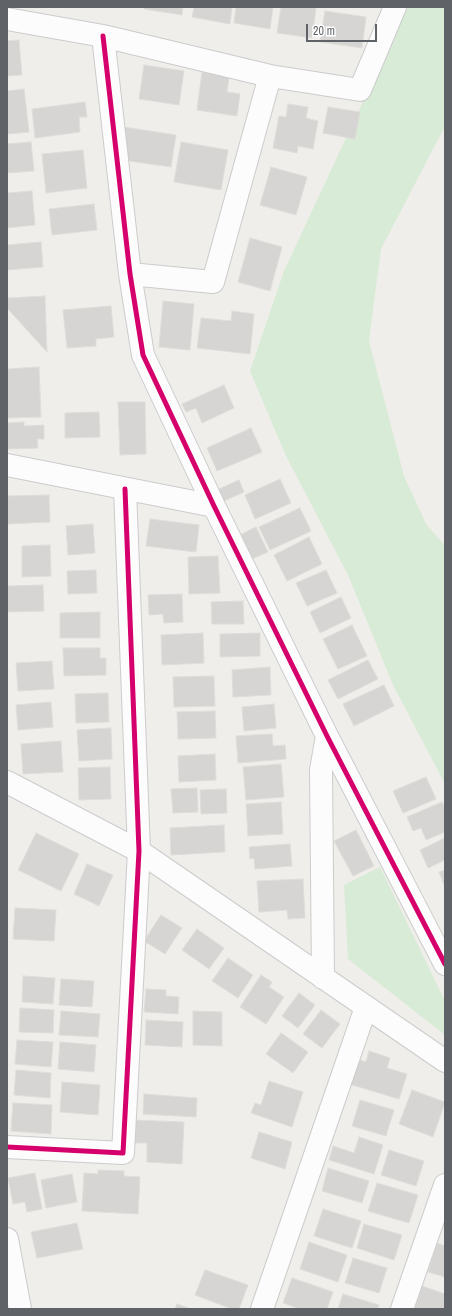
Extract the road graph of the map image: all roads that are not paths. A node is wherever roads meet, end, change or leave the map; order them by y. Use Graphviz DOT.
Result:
graph roads {
  1 [pos="395,7"];
  2 [pos="7,19"];
  3 [pos="103,36"];
  4 [pos="270,76"];
  5 [pos="130,274"];
  6 [pos="7,465"];
  7 [pos="125,489"];
  8 [pos="214,506"];
  9 [pos="327,736"];
  10 [pos="7,782"];
  11 [pos="139,851"];
  12 [pos="445,964"];
  13 [pos="324,978"];
  14 [pos="366,1007"];
  15 [pos="445,1061"];
  16 [pos="7,1147"];
  17 [pos="445,1185"];
  18 [pos="7,1239"];
  19 [pos="20,1309"];
  20 [pos="262,1309"];
  21 [pos="402,1309"];
  1 -- 4 [label="street"];
  2 -- 3 [label="street"];
  3 -- 4 [label="street"];
  3 -- 5 [label="street"];
  4 -- 5 [label="street"];
  5 -- 8 [label="street"];
  6 -- 7 [label="street"];
  7 -- 8 [label="street"];
  7 -- 11 [label="street"];
  8 -- 9 [label="street"];
  9 -- 12 [label="street"];
  9 -- 13 [label="street"];
  10 -- 11 [label="street"];
  11 -- 13 [label="street"];
  11 -- 16 [label="street"];
  13 -- 14 [label="street"];
  14 -- 15 [label="street"];
  14 -- 20 [label="street"];
  17 -- 21 [label="street"];
  18 -- 19 [label="street"];
}
